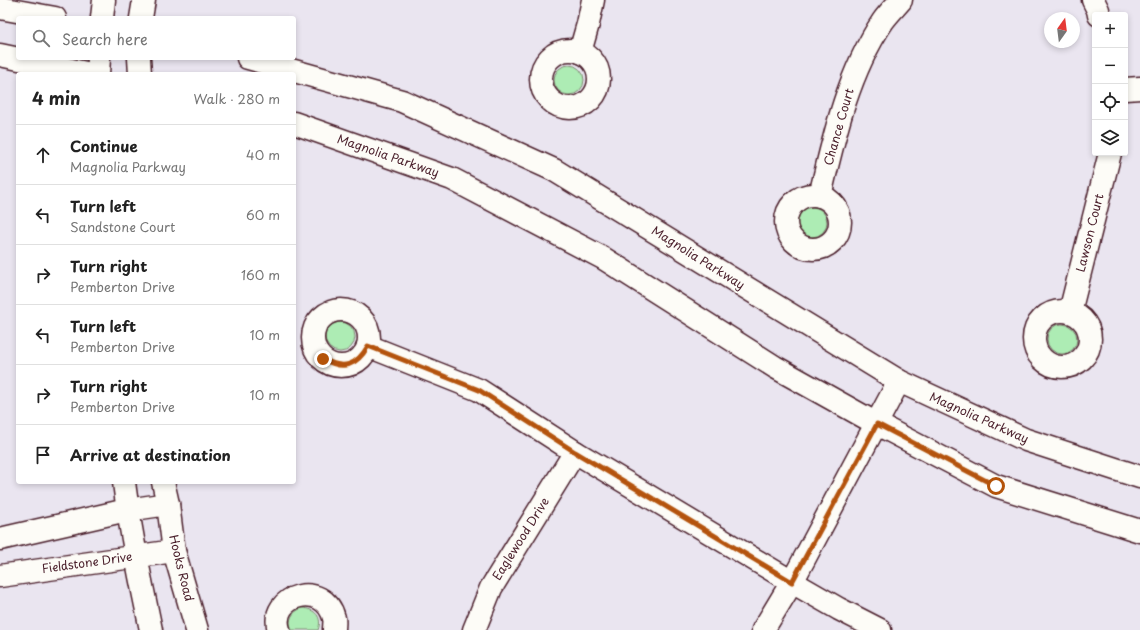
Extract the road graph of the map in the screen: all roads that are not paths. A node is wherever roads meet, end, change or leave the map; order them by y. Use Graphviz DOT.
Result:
graph roads {
  1 [pos="104,0"];
  2 [pos="144,0"];
  3 [pos="593,0"];
  4 [pos="901,0"];
  5 [pos="1093,0"];
  6 [pos="0,8"];
  7 [pos="1098,12"];
  8 [pos="44,16"];
  9 [pos="102,16"];
  10 [pos="141,16"];
  11 [pos="580,52"];
  12 [pos="0,55"];
  13 [pos="16,58"];
  14 [pos="24,60"];
  15 [pos="99,60"];
  16 [pos="140,60"];
  17 [pos="255,60"];
  18 [pos="81,72"];
  19 [pos="98,72"];
  20 [pos="140,72"];
  21 [pos="1140,88"];
  22 [pos="1128,89"];
  23 [pos="296,124"];
  24 [pos="1109,156"];
  25 [pos="820,196"];
  26 [pos="1070,312"];
  27 [pos="368,346"];
  28 [pos="899,381"];
  29 [pos="877,424"];
  30 [pos="575,452"];
  31 [pos="1140,477"];
  32 [pos="124,484"];
  33 [pos="163,484"];
  34 [pos="168,504"];
  35 [pos="127,510"];
  36 [pos="1140,531"];
  37 [pos="0,539"];
  38 [pos="174,550"];
  39 [pos="136,556"];
  40 [pos="0,576"];
  41 [pos="792,582"];
  42 [pos="151,630"];
  43 [pos="197,630"];
  44 [pos="279,630"];
  45 [pos="334,630"];
  46 [pos="474,630"];
  47 [pos="763,630"];
  48 [pos="880,630"];
  1 -- 9 [label="street"];
  2 -- 10 [label="street"];
  3 -- 11 [label="street"];
  4 -- 25 [label="street, Chance Court"];
  5 -- 7 [label="street"];
  6 -- 8 [label="street"];
  12 -- 13 [label="street"];
  14 -- 18 [label="street"];
  15 -- 19 [label="street"];
  16 -- 20 [label="street"];
  17 -- 28 [label="street, Magnolia Parkway"];
  21 -- 22 [label="street"];
  23 -- 29 [label="street, Magnolia Parkway"];
  24 -- 26 [label="street, Lawson Court"];
  27 -- 30 [label="street"];
  28 -- 29 [label="street"];
  28 -- 31 [label="street, Magnolia Parkway"];
  29 -- 36 [label="street, Magnolia Parkway"];
  29 -- 41 [label="street"];
  30 -- 41 [label="street"];
  30 -- 46 [label="street, Eaglewood Drive"];
  32 -- 35 [label="street"];
  33 -- 34 [label="street, Hooks Road"];
  34 -- 35 [label="street"];
  34 -- 38 [label="street, Hooks Road"];
  35 -- 37 [label="street"];
  35 -- 39 [label="street"];
  38 -- 39 [label="street, Fieldstone Drive"];
  38 -- 43 [label="street, Hooks Road"];
  39 -- 40 [label="street, Fieldstone Drive"];
  39 -- 42 [label="street"];
  41 -- 47 [label="street"];
  41 -- 48 [label="street"];
  44 -- 45 [label="street"];
}
